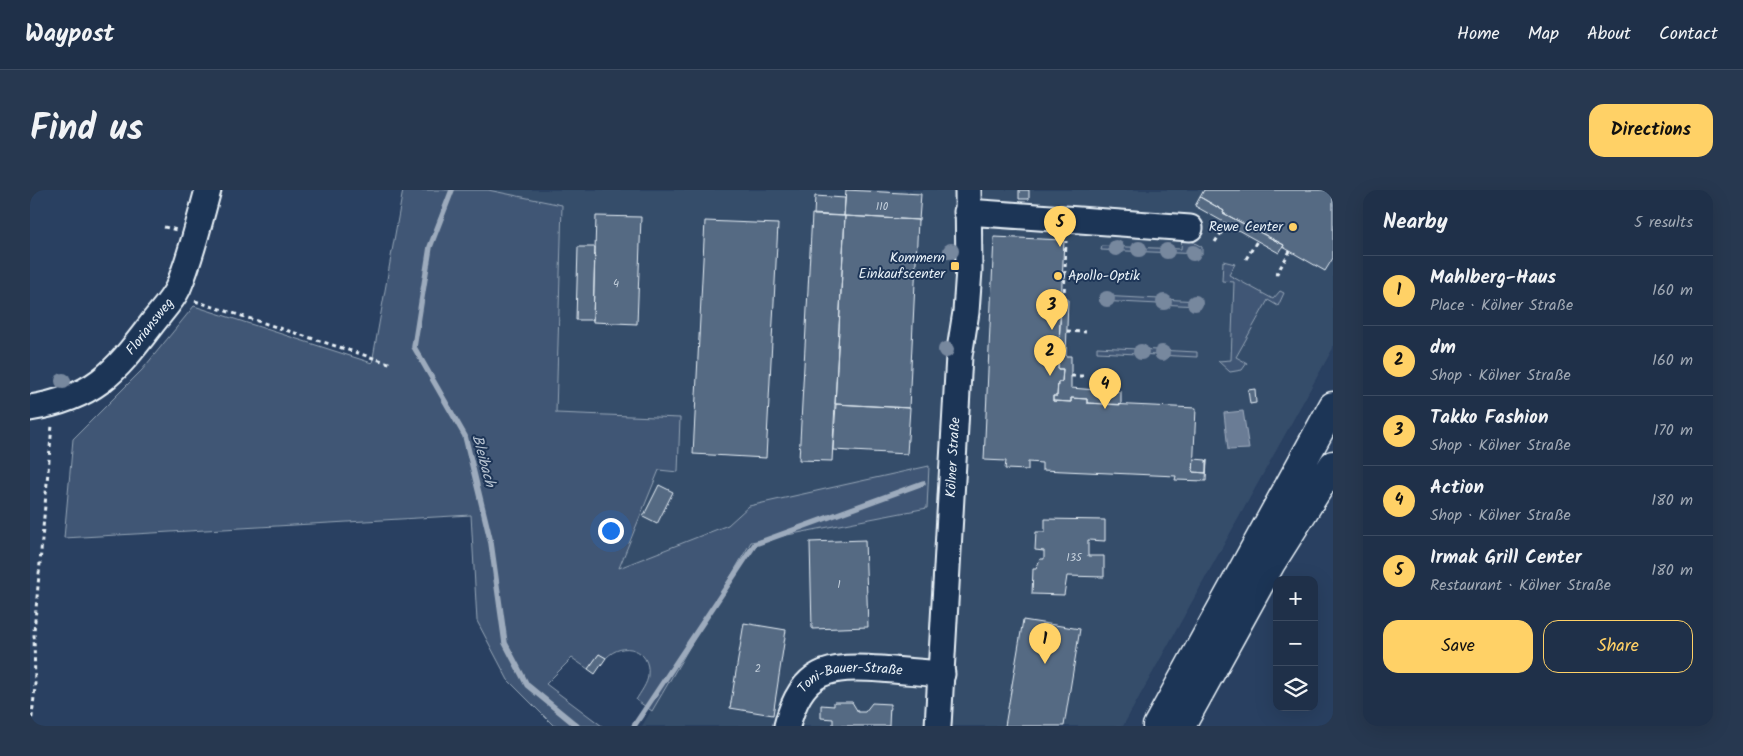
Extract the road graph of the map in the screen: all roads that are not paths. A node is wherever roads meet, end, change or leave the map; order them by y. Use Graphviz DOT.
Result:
graph roads {
  1 [pos="208,190"];
  2 [pos="968,201"];
  3 [pos="1190,228"];
  4 [pos="41,406"];
  5 [pos="1333,406"];
  6 [pos="1333,465"];
  7 [pos="942,674"];
  8 [pos="787,726"];
  9 [pos="938,726"];
  10 [pos="1157,726"];
  11 [pos="1181,726"];
  1 -- 4 [label="street, Floriansweg"];
  2 -- 3 [label="street"];
  2 -- 7 [label="street, Kölner Straße"];
  5 -- 10 [label="main road"];
  6 -- 11 [label="main road"];
  7 -- 8 [label="street, Toni-Bauer-Straße"];
  7 -- 9 [label="street, Kölner Straße"];
}
